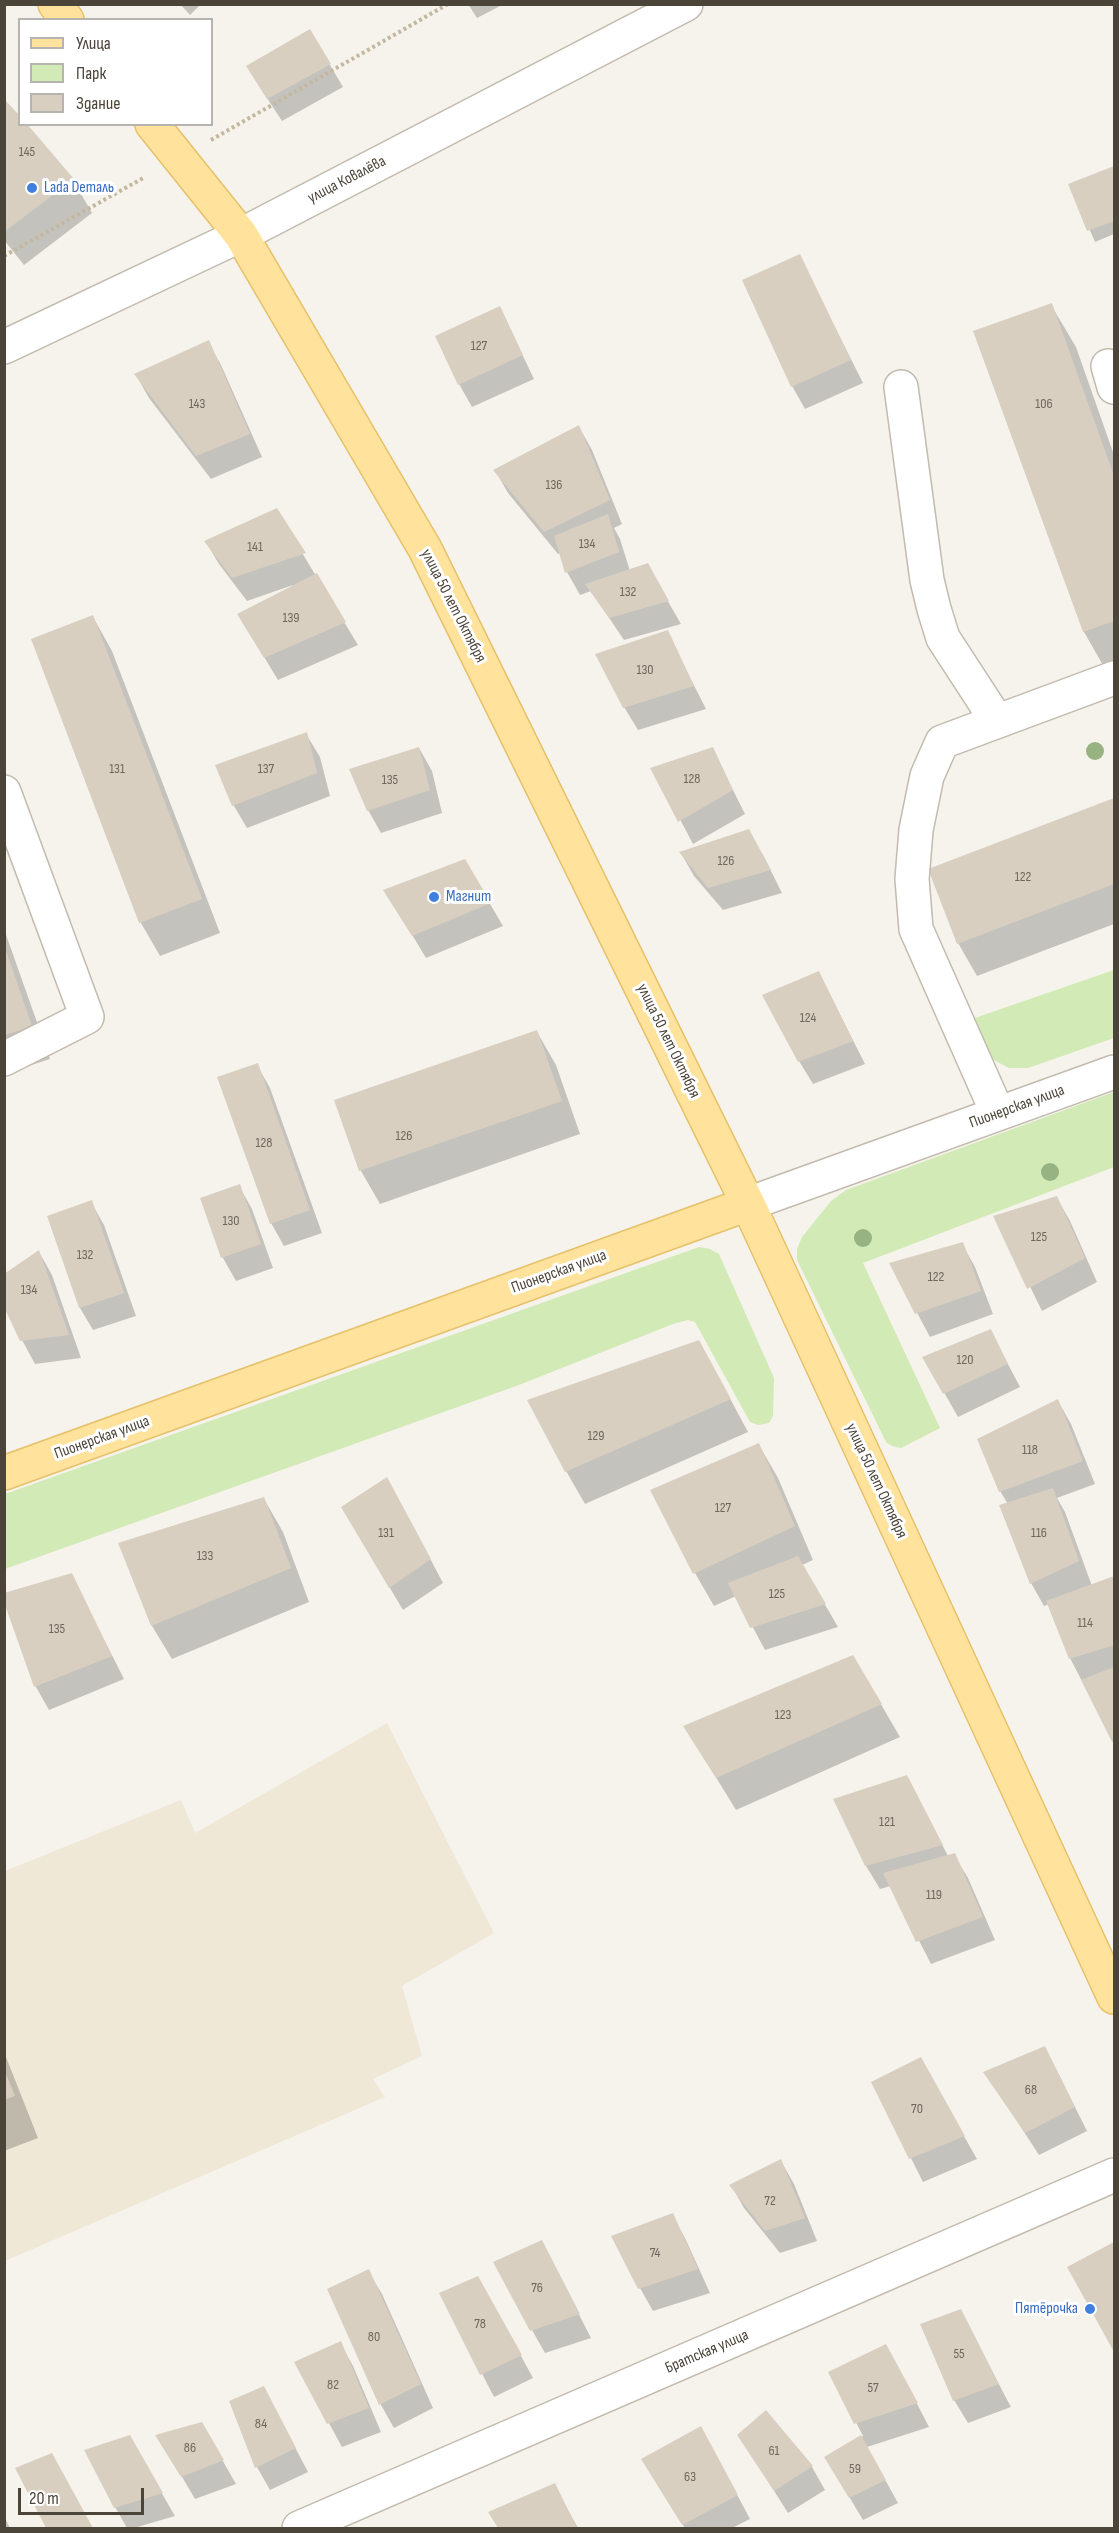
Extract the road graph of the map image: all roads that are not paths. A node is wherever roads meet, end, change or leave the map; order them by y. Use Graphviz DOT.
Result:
graph roads {
  1 [pos="55,4"];
  2 [pos="686,4"];
  3 [pos="66,18"];
  4 [pos="154,126"];
  5 [pos="241,235"];
  6 [pos="4,347"];
  7 [pos="901,387"];
  8 [pos="1114,678"];
  9 [pos="997,721"];
  10 [pos="4,792"];
  11 [pos="4,1059"];
  12 [pos="1114,1072"];
  13 [pos="998,1114"];
  14 [pos="748,1204"];
  15 [pos="4,1473"];
  16 [pos="1114,1997"];
  17 [pos="1114,2175"];
  18 [pos="299,2529"];
  1 -- 3 [label="main road"];
  2 -- 5 [label="street, улица Ковалёва"];
  4 -- 5 [label="main road, улица 50 лет Октября"];
  5 -- 6 [label="street, улица Ковалёва"];
  5 -- 14 [label="main road, улица 50 лет Октября"];
  7 -- 9 [label="street"];
  8 -- 9 [label="street"];
  9 -- 13 [label="street"];
  10 -- 11 [label="street"];
  12 -- 13 [label="street, Пионерская улица"];
  13 -- 14 [label="street, Пионерская улица"];
  14 -- 15 [label="main road, Пионерская улица"];
  14 -- 16 [label="main road, улица 50 лет Октября"];
  17 -- 18 [label="street, Братская улица"];
}
